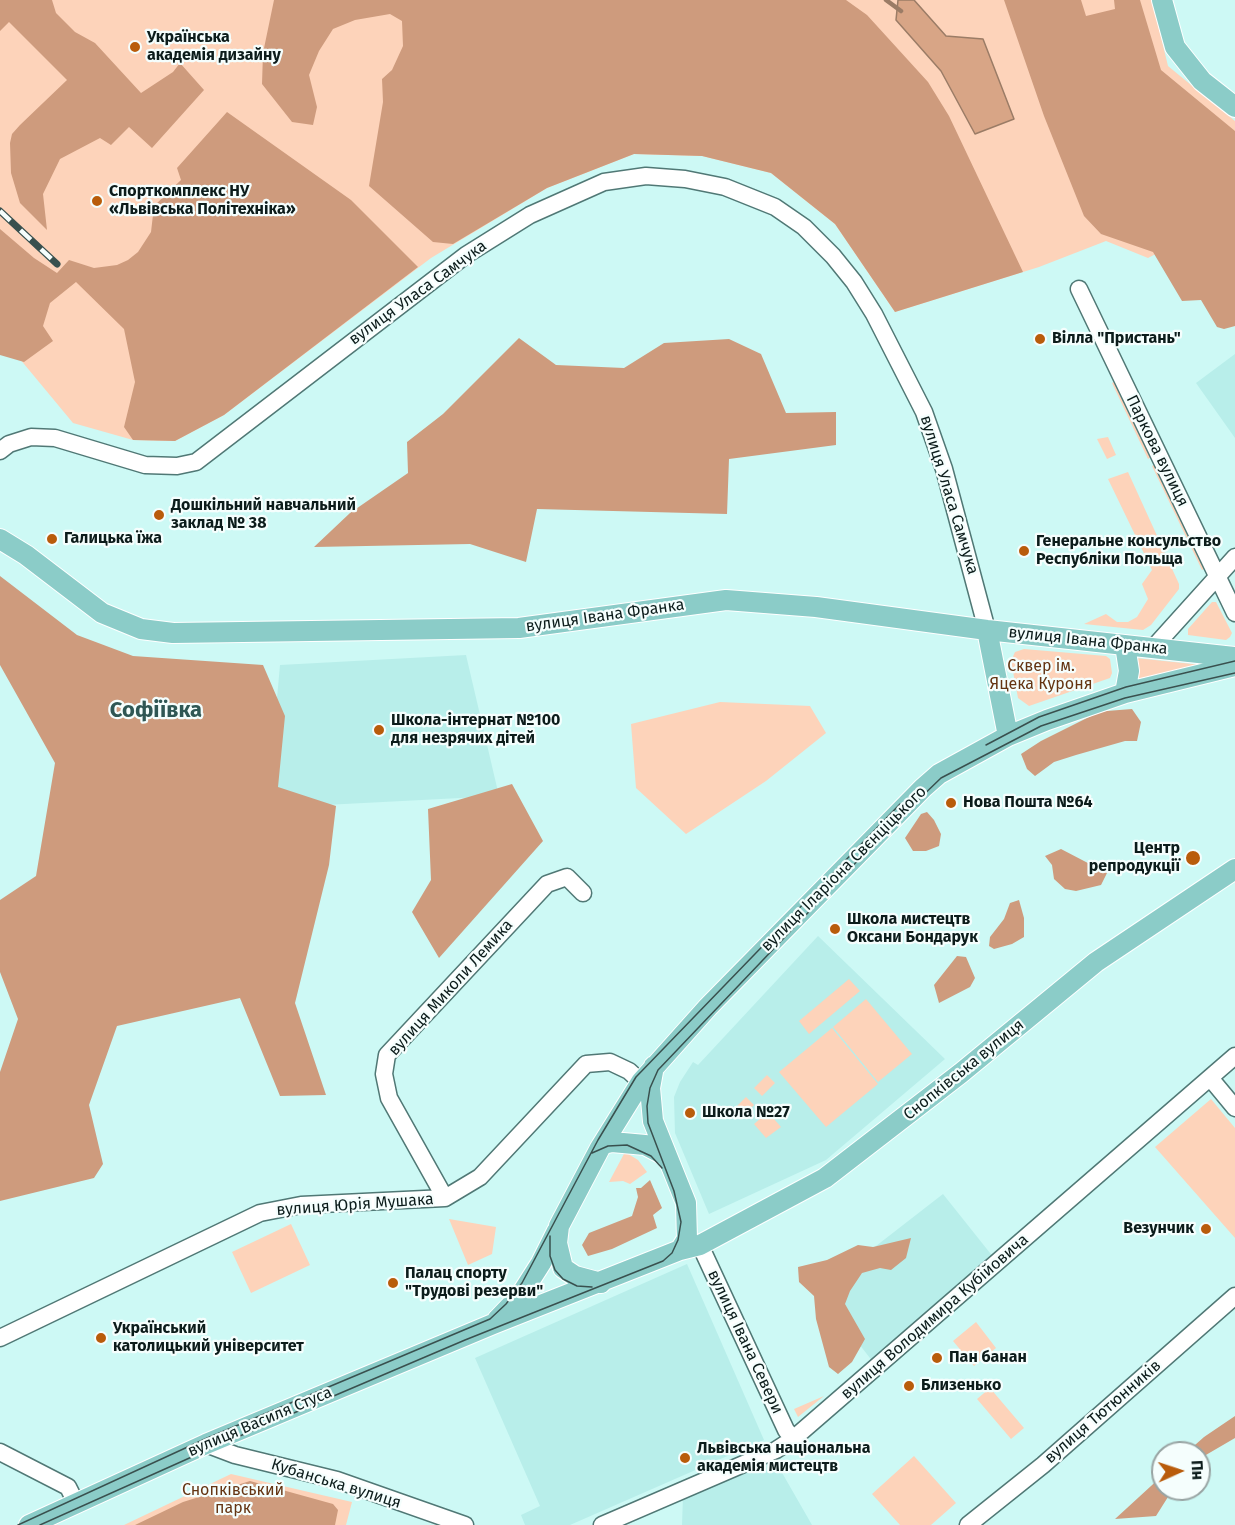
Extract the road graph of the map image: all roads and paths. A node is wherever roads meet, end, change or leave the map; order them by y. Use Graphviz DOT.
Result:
graph roads {
  1 [pos="1162,0"];
  2 [pos="1235,107"];
  3 [pos="1079,289"];
  4 [pos="0,451"];
  5 [pos="0,539"];
  6 [pos="1235,557"];
  7 [pos="1217,577"];
  8 [pos="1235,613"];
  9 [pos="987,630"];
  10 [pos="1125,645"];
  11 [pos="1153,648"];
  12 [pos="1235,657"];
  13 [pos="1235,666"];
  14 [pos="1125,693"];
  15 [pos="1008,736"];
  16 [pos="1235,869"];
  17 [pos="583,893"];
  18 [pos="1235,1056"];
  19 [pos="655,1064"];
  20 [pos="1211,1079"];
  21 [pos="641,1082"];
  22 [pos="1235,1108"];
  23 [pos="603,1144"];
  24 [pos="666,1156"];
  25 [pos="445,1198"];
  26 [pos="559,1226"];
  27 [pos="700,1245"];
  28 [pos="680,1250"];
  29 [pos="601,1283"];
  30 [pos="1235,1296"];
  31 [pos="493,1324"];
  32 [pos="0,1338"];
  33 [pos="792,1439"];
  34 [pos="206,1444"];
  35 [pos="0,1452"];
  36 [pos="76,1503"];
  37 [pos="28,1525"];
  38 [pos="465,1525"];
  39 [pos="602,1525"];
  40 [pos="968,1525"];
  1 -- 2 [label="main road"];
  3 -- 7 [label="street, Паркова вулиця"];
  4 -- 9 [label="street, вулиця Уласа Самчука"];
  5 -- 9 [label="main road, вулиця Івана Франка"];
  6 -- 7 [label="street"];
  7 -- 8 [label="street, Паркова вулиця"];
  7 -- 11 [label="street"];
  9 -- 10 [label="main road, вулиця Івана Франка"];
  9 -- 15 [label="main road, вулиця Уласа Самчука"];
  10 -- 11 [label="main road, вулиця Івана Франка"];
  10 -- 14 [label="main road"];
  11 -- 12 [label="main road, вулиця Івана Франка"];
  13 -- 14 [label="main road, вулиця Іларіона Свєнціцького"];
  14 -- 15 [label="main road, вулиця Іларіона Свєнціцького"];
  15 -- 19 [label="main road, вулиця Іларіона Свєнціцького"];
  16 -- 27 [label="main road, Снопківська вулиця"];
  17 -- 25 [label="street, вулиця Миколи Лемика"];
  18 -- 20 [label="street, вулиця Володимира Кубійовича"];
  19 -- 21 [label="main road, вулиця Іларіона Свєнціцького"];
  19 -- 24 [label="main road"];
  20 -- 22 [label="street"];
  20 -- 33 [label="street, вулиця Володимира Кубійовича"];
  21 -- 23 [label="main road, вулиця Іларіона Свєнціцького"];
  21 -- 25 [label="street, вулиця Юрія Мушака"];
  23 -- 24 [label="main road"];
  23 -- 26 [label="main road"];
  24 -- 28 [label="main road"];
  25 -- 32 [label="street, вулиця Юрія Мушака"];
  26 -- 29 [label="main road"];
  26 -- 31 [label="main road"];
  27 -- 28 [label="main road, Снопківська вулиця"];
  27 -- 33 [label="street, вулиця Івана Севери"];
  28 -- 29 [label="main road"];
  29 -- 31 [label="main road"];
  30 -- 40 [label="street, вулиця Тютюнників"];
  31 -- 34 [label="main road, вулиця Василя Стуса"];
  33 -- 39 [label="street, вулиця Володимира Кубійовича"];
  34 -- 36 [label="main road, вулиця Василя Стуса"];
  34 -- 38 [label="street, Кубанська вулиця"];
  35 -- 36 [label="street"];
  36 -- 37 [label="main road, вулиця Василя Стуса"];
}
